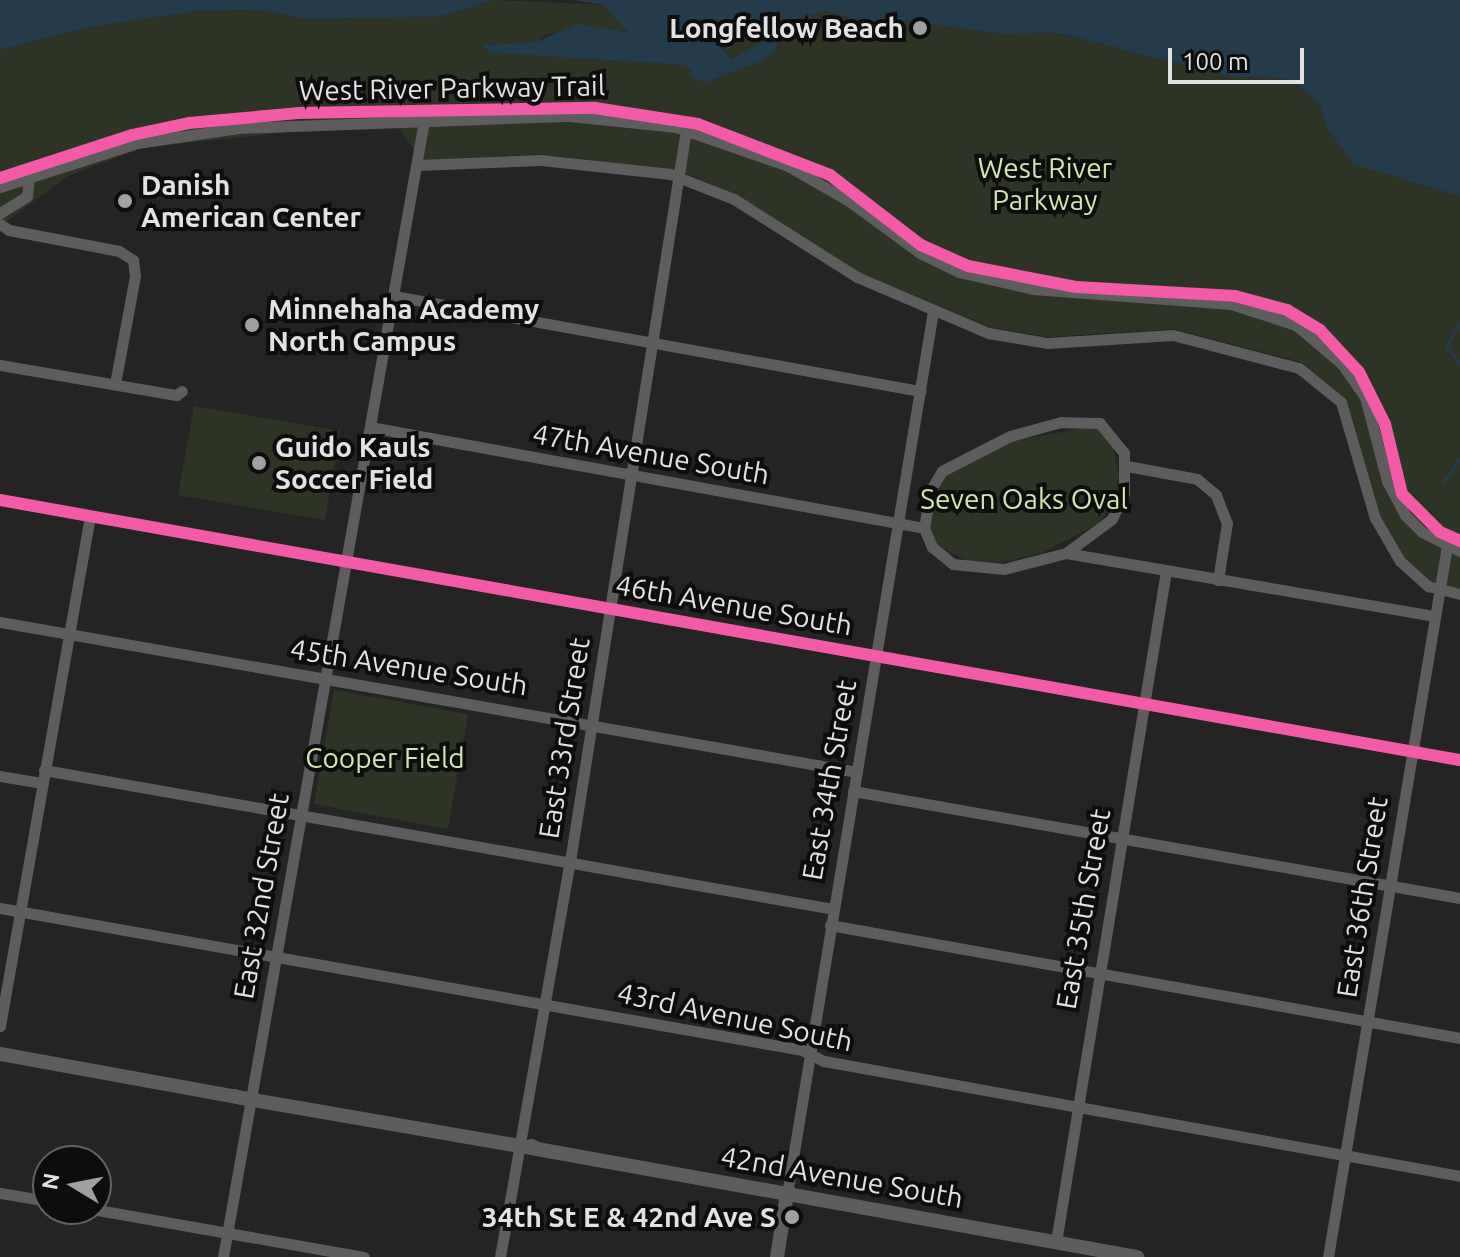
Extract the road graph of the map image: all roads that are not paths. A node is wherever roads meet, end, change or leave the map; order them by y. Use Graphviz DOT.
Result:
graph roads {
  1 [pos="424,120"];
  2 [pos="686,130"];
  3 [pos="417,165"];
  4 [pos="679,176"];
  5 [pos="29,178"];
  6 [pos="0,187"];
  7 [pos="0,213"];
  8 [pos="0,224"];
  9 [pos="394,296"];
  10 [pos="933,311"];
  11 [pos="650,342"];
  12 [pos="0,365"];
  13 [pos="115,384"];
  14 [pos="182,391"];
  15 [pos="920,391"];
  16 [pos="370,427"];
  17 [pos="1127,466"];
  18 [pos="628,475"];
  19 [pos="0,500"];
  20 [pos="90,516"];
  21 [pos="897,523"];
  22 [pos="924,528"];
  23 [pos="1447,546"];
  24 [pos="1460,551"];
  25 [pos="1066,553"];
  26 [pos="346,561"];
  27 [pos="1166,571"];
  28 [pos="1218,580"];
  29 [pos="1438,591"];
  30 [pos="1460,594"];
  31 [pos="608,607"];
  32 [pos="1434,616"];
  33 [pos="0,622"];
  34 [pos="68,633"];
  35 [pos="876,654"];
  36 [pos="324,678"];
  37 [pos="1144,703"];
  38 [pos="591,722"];
  39 [pos="1411,751"];
  40 [pos="1460,760"];
  41 [pos="44,770"];
  42 [pos="857,772"];
  43 [pos="0,776"];
  44 [pos="42,783"];
  45 [pos="853,791"];
  46 [pos="300,814"];
  47 [pos="1122,836"];
  48 [pos="569,863"];
  49 [pos="1389,885"];
  50 [pos="1460,898"];
  51 [pos="0,908"];
  52 [pos="833,909"];
  53 [pos="19,911"];
  54 [pos="830,925"];
  55 [pos="275,955"];
  56 [pos="1099,972"];
  57 [pos="544,1003"];
  58 [pos="1366,1021"];
  59 [pos="0,1026"];
  60 [pos="1460,1038"];
  61 [pos="0,1054"];
  62 [pos="811,1054"];
  63 [pos="242,1098"];
  64 [pos="1077,1107"];
  65 [pos="528,1147"];
  66 [pos="1345,1156"];
  67 [pos="1460,1176"];
  68 [pos="0,1193"];
  69 [pos="787,1194"];
  70 [pos="32,1198"];
  71 [pos="112,1213"];
  72 [pos="227,1233"];
  73 [pos="1055,1250"];
  74 [pos="223,1257"];
  75 [pos="364,1257"];
  76 [pos="500,1257"];
  77 [pos="777,1257"];
  78 [pos="1137,1257"];
  79 [pos="1328,1257"];
  1 -- 2 [label="street"];
  1 -- 3 [label="street, East 32nd Street"];
  1 -- 5 [label="street"];
  2 -- 4 [label="street, East 33rd Street"];
  2 -- 23 [label="street"];
  3 -- 4 [label="street"];
  3 -- 9 [label="street, East 32nd Street"];
  4 -- 10 [label="street"];
  4 -- 11 [label="street, East 33rd Street"];
  5 -- 6 [label="street"];
  5 -- 7 [label="street"];
  8 -- 13 [label="street"];
  9 -- 11 [label="street"];
  9 -- 16 [label="street, East 32nd Street"];
  10 -- 15 [label="street, East 34th Street"];
  10 -- 29 [label="street"];
  11 -- 15 [label="street"];
  11 -- 18 [label="street, East 33rd Street"];
  12 -- 13 [label="street"];
  13 -- 14 [label="street"];
  15 -- 21 [label="street, East 34th Street"];
  16 -- 18 [label="street, 47th Avenue South"];
  16 -- 26 [label="street, East 32nd Street"];
  17 -- 22 [label="street"];
  17 -- 25 [label="street"];
  17 -- 28 [label="street"];
  18 -- 21 [label="street, 47th Avenue South"];
  18 -- 31 [label="street, East 33rd Street"];
  19 -- 20 [label="street, 46th Avenue South"];
  20 -- 26 [label="street, 46th Avenue South"];
  20 -- 34 [label="street"];
  21 -- 22 [label="street, 47th Avenue South"];
  21 -- 35 [label="street, East 34th Street"];
  22 -- 25 [label="street"];
  23 -- 24 [label="street"];
  23 -- 29 [label="street, East 36th Street"];
  25 -- 27 [label="street"];
  26 -- 31 [label="street, 46th Avenue South"];
  26 -- 36 [label="street, East 32nd Street"];
  27 -- 28 [label="street"];
  27 -- 37 [label="street, East 35th Street"];
  28 -- 32 [label="street"];
  29 -- 30 [label="street"];
  29 -- 32 [label="street, East 36th Street"];
  31 -- 35 [label="street, 46th Avenue South"];
  31 -- 38 [label="street, East 33rd Street"];
  32 -- 39 [label="street, East 36th Street"];
  33 -- 34 [label="street, 45th Avenue South"];
  34 -- 36 [label="street, 45th Avenue South"];
  34 -- 41 [label="street"];
  35 -- 37 [label="street, 46th Avenue South"];
  35 -- 42 [label="street, East 34th Street"];
  36 -- 38 [label="street, 45th Avenue South"];
  36 -- 46 [label="street, East 32nd Street"];
  37 -- 39 [label="street, 46th Avenue South"];
  37 -- 47 [label="street, East 35th Street"];
  38 -- 42 [label="street, 45th Avenue South"];
  38 -- 48 [label="street, East 33rd Street"];
  39 -- 40 [label="street, 46th Avenue South"];
  39 -- 49 [label="street, East 36th Street"];
  41 -- 44 [label="street"];
  41 -- 46 [label="street"];
  42 -- 45 [label="street, East 34th Street"];
  43 -- 44 [label="street"];
  44 -- 53 [label="street"];
  45 -- 47 [label="street"];
  45 -- 52 [label="street, East 34th Street"];
  46 -- 48 [label="street"];
  46 -- 55 [label="street, East 32nd Street"];
  47 -- 49 [label="street"];
  47 -- 56 [label="street, East 35th Street"];
  48 -- 52 [label="street"];
  48 -- 57 [label="street, East 33rd Street"];
  49 -- 50 [label="street"];
  49 -- 58 [label="street, East 36th Street"];
  51 -- 53 [label="street, 43rd Avenue South"];
  52 -- 54 [label="street, East 34th Street"];
  53 -- 55 [label="street, 43rd Avenue South"];
  53 -- 59 [label="street"];
  54 -- 56 [label="street"];
  54 -- 62 [label="street, East 34th Street"];
  55 -- 57 [label="street, 43rd Avenue South"];
  55 -- 63 [label="street, East 32nd Street"];
  56 -- 58 [label="street"];
  56 -- 64 [label="street, East 35th Street"];
  57 -- 62 [label="street, 43rd Avenue South"];
  57 -- 65 [label="street, East 33rd Street"];
  58 -- 60 [label="street"];
  58 -- 66 [label="street, East 36th Street"];
  61 -- 63 [label="street, 42nd Avenue South"];
  62 -- 64 [label="street, 43rd Avenue South"];
  62 -- 69 [label="street, East 34th Street"];
  63 -- 65 [label="street, 42nd Avenue South"];
  63 -- 72 [label="street, East 32nd Street"];
  64 -- 66 [label="street, 43rd Avenue South"];
  64 -- 73 [label="street, East 35th Street"];
  65 -- 69 [label="street, 42nd Avenue South"];
  65 -- 76 [label="street, East 33rd Street"];
  66 -- 67 [label="street, 43rd Avenue South"];
  66 -- 79 [label="street, East 36th Street"];
  68 -- 70 [label="street"];
  69 -- 73 [label="street, 42nd Avenue South"];
  69 -- 77 [label="street, East 34th Street"];
  71 -- 72 [label="street"];
  72 -- 74 [label="street, East 32nd Street"];
  72 -- 75 [label="street"];
  73 -- 78 [label="street, 42nd Avenue South"];
}
